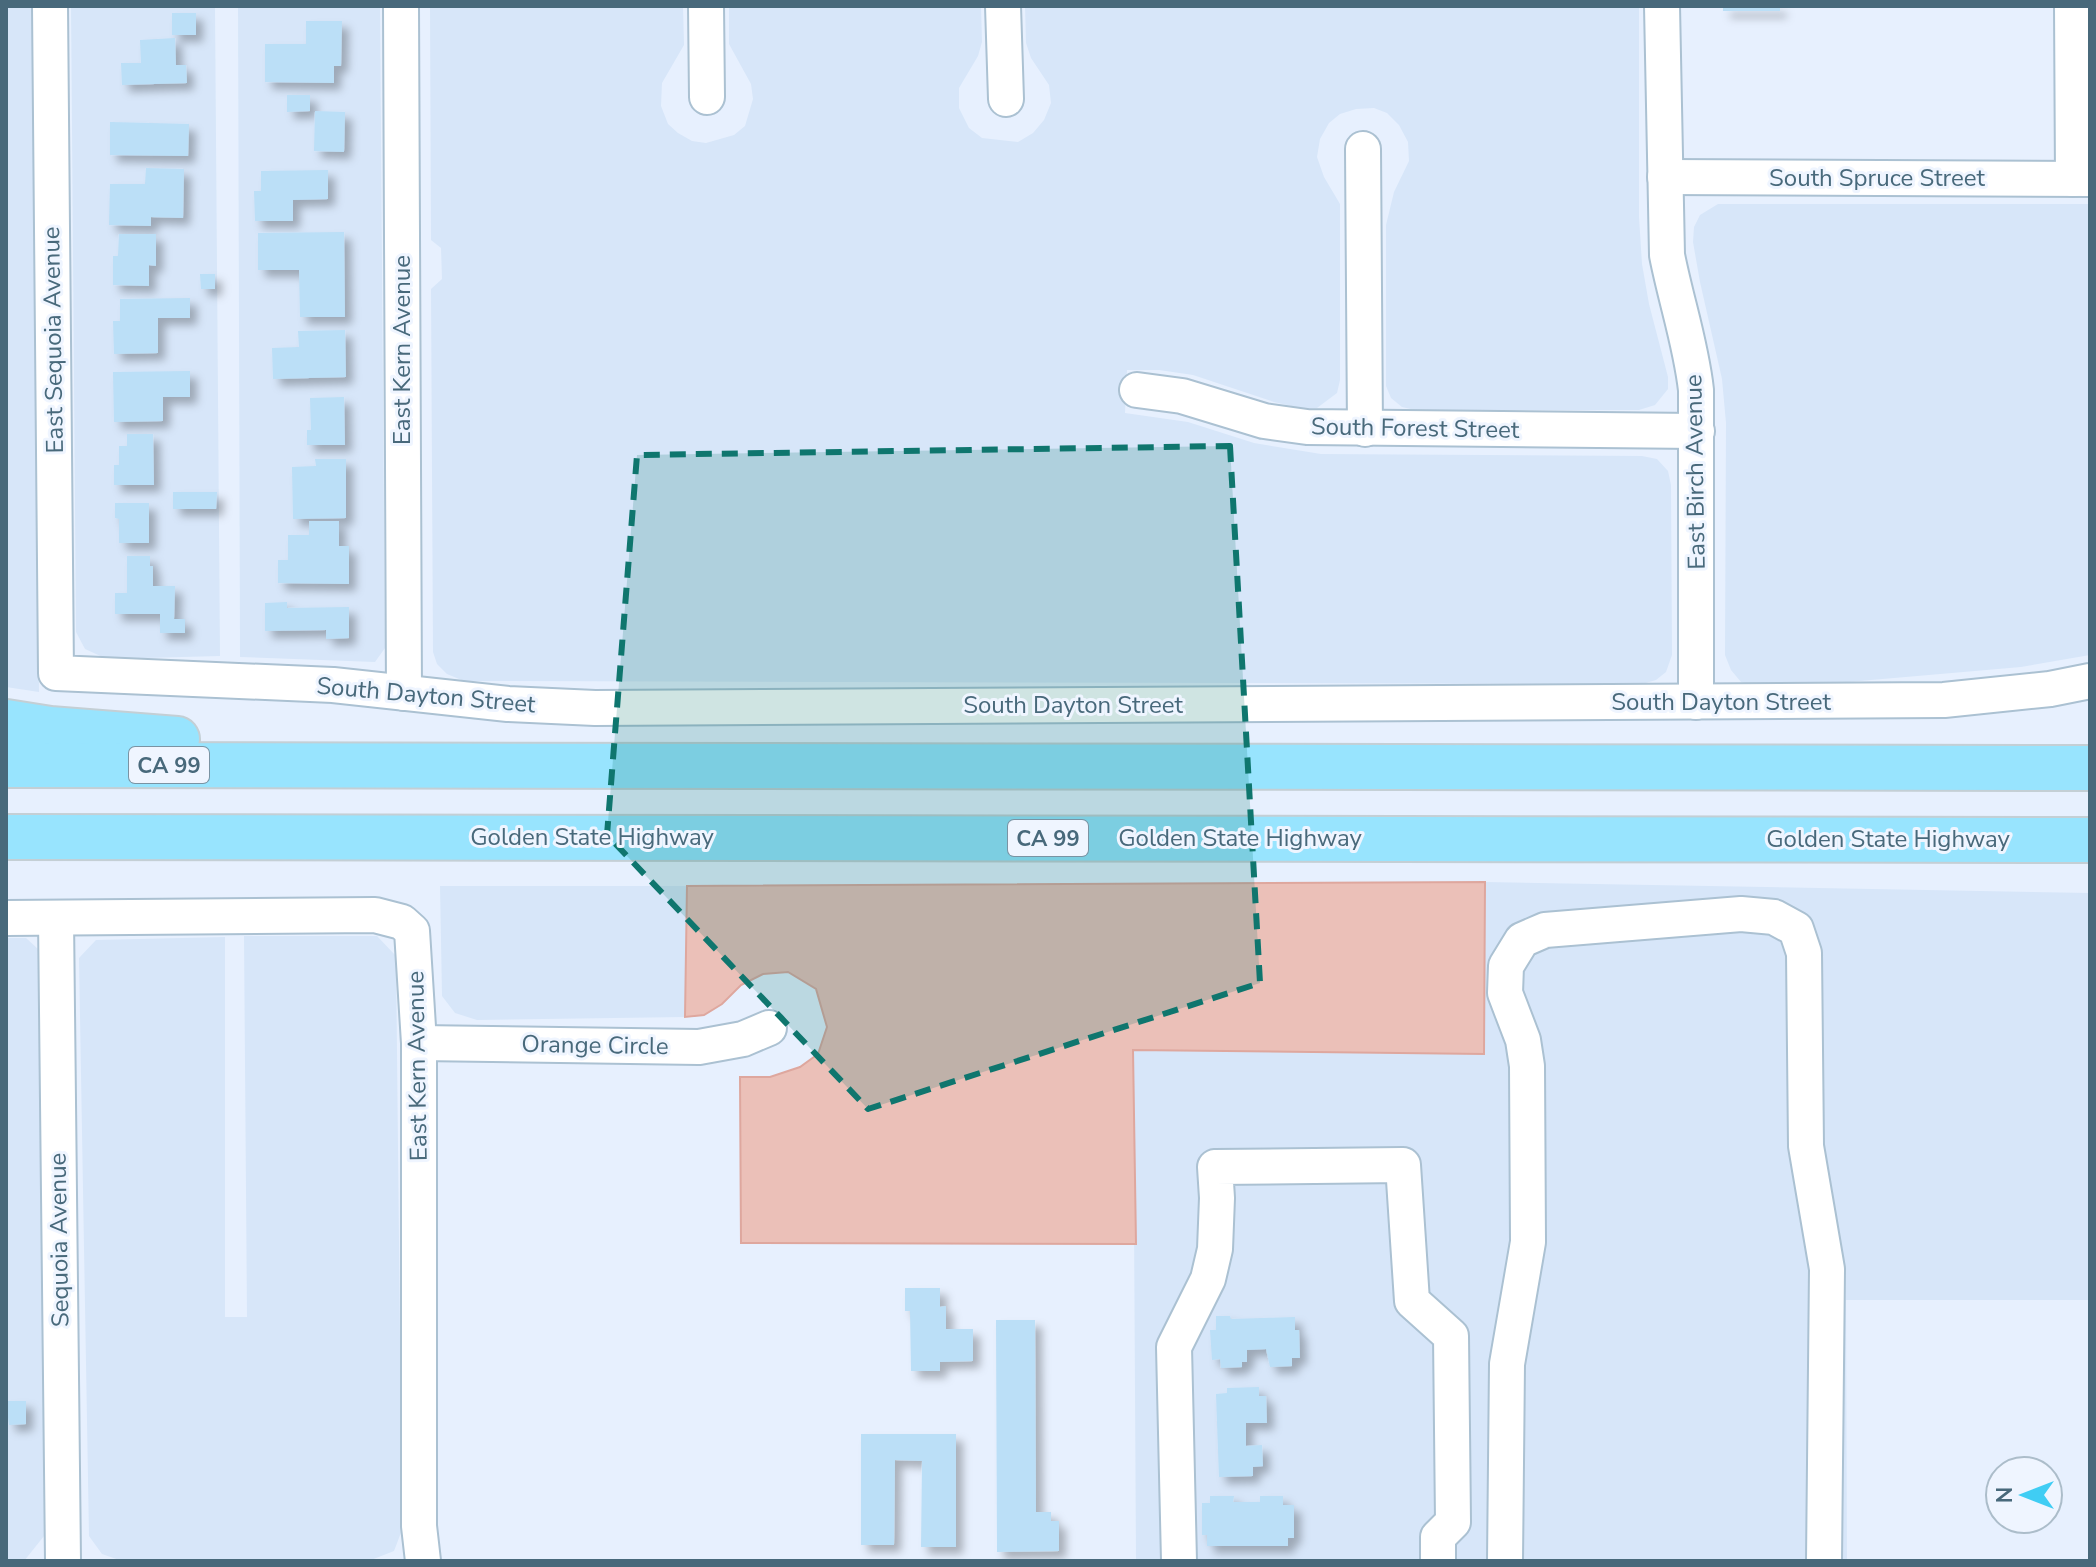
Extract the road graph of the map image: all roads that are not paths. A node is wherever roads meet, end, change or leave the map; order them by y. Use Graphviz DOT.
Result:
graph roads {
  1 [pos="50,6"];
  2 [pos="401,6"];
  3 [pos="706,6"];
  4 [pos="1003,6"];
  5 [pos="1662,6"];
  6 [pos="2072,6"];
  7 [pos="707,97"];
  8 [pos="1006,99"];
  9 [pos="1363,149"];
  10 [pos="1665,177"];
  11 [pos="2082,179"];
  12 [pos="1137,390"];
  13 [pos="1365,429"];
  14 [pos="1697,431"];
  15 [pos="56,673"];
  16 [pos="2090,681"];
  17 [pos="404,693"];
  18 [pos="1696,702"];
  19 [pos="6,722"];
  20 [pos="6,765"];
  21 [pos="333,766"];
  22 [pos="2090,768"];
  23 [pos="6,837"];
  24 [pos="2090,840"];
  25 [pos="6,918"];
  26 [pos="56,918"];
  27 [pos="769,1028"];
  28 [pos="419,1043"];
  29 [pos="63,1561"];
  30 [pos="423,1561"];
  31 [pos="1179,1561"];
  32 [pos="1438,1561"];
  33 [pos="1505,1561"];
  34 [pos="1824,1561"];
  1 -- 15 [label="street, East Sequoia Avenue"];
  2 -- 17 [label="street, East Kern Avenue"];
  3 -- 7 [label="street"];
  4 -- 8 [label="street"];
  5 -- 10 [label="street, East Birch Avenue"];
  6 -- 11 [label="street"];
  9 -- 13 [label="street"];
  10 -- 11 [label="street, South Spruce Street"];
  10 -- 14 [label="street, East Birch Avenue"];
  12 -- 13 [label="street, South Forest Street"];
  13 -- 14 [label="street, South Forest Street"];
  14 -- 18 [label="street, East Birch Avenue"];
  15 -- 17 [label="street, South Dayton Street"];
  16 -- 18 [label="street, South Dayton Street"];
  17 -- 18 [label="street, South Dayton Street"];
  19 -- 21 [label="highway"];
  20 -- 21 [label="highway, CA 99"];
  21 -- 22 [label="highway, CA 99"];
  23 -- 24 [label="highway, Golden State Highway / CA 99"];
  25 -- 26 [label="street"];
  26 -- 28 [label="street, East Kern Avenue"];
  26 -- 29 [label="street, Sequoia Avenue"];
  27 -- 28 [label="street, Orange Circle"];
  28 -- 30 [label="street, East Kern Avenue"];
  31 -- 32 [label="street"];
  33 -- 34 [label="street"];
}
